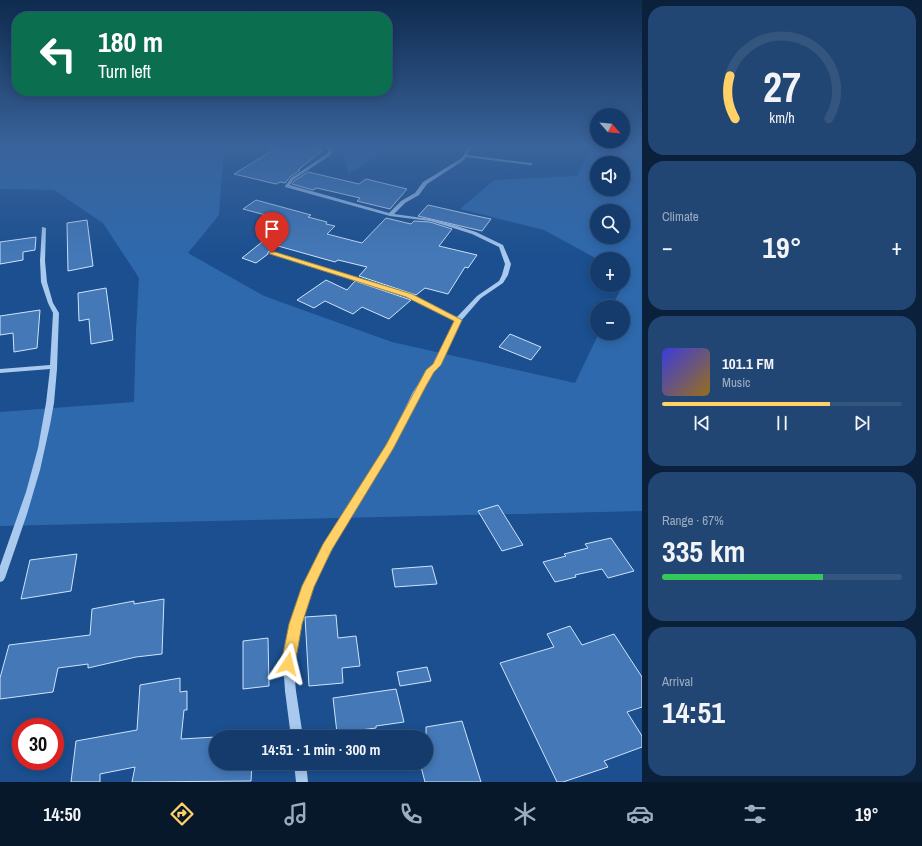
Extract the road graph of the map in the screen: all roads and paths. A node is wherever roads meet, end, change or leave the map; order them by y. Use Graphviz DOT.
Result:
graph roads {
  1 [pos="290,182"];
  2 [pos="426,182"];
  3 [pos="390,215"];
  4 [pos="44,228"];
  5 [pos="272,253"];
  6 [pos="458,320"];
  7 [pos="53,367"];
  8 [pos="0,370"];
  9 [pos="0,578"];
  10 [pos="296,730"];
  11 [pos="301,770"];
  12 [pos="302,782"];
  1 -- 3 [label="street"];
  2 -- 3 [label="street"];
  3 -- 6 [label="street"];
  4 -- 7 [label="street"];
  5 -- 6 [label="street"];
  6 -- 10 [label="street"];
  7 -- 8 [label="street"];
  7 -- 9 [label="street"];
  11 -- 12 [label="street"];
}
